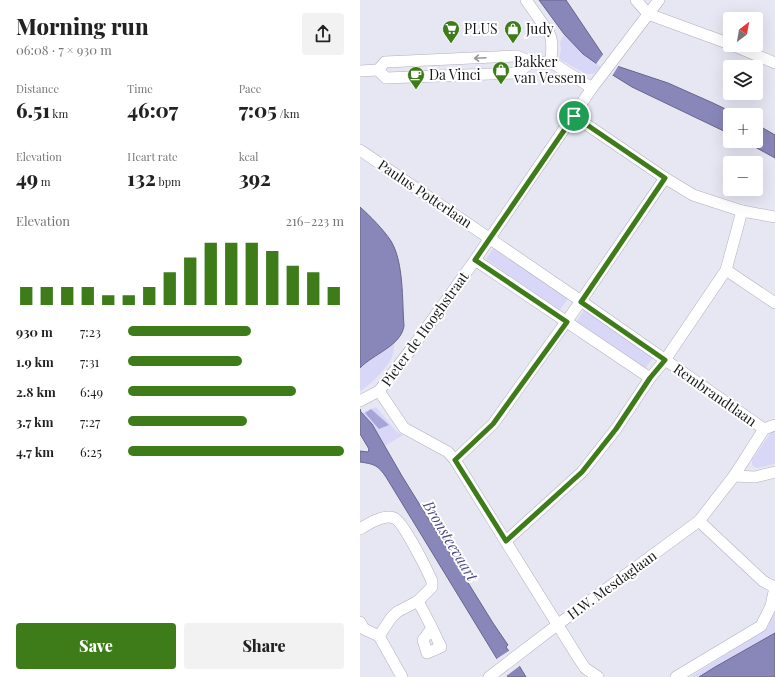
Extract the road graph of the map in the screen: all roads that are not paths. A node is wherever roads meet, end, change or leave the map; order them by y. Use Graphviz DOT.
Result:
graph roads {
  1 [pos="526,0"];
  2 [pos="636,0"];
  3 [pos="659,0"];
  4 [pos="648,14"];
  5 [pos="723,41"];
  6 [pos="750,52"];
  7 [pos="532,62"];
  8 [pos="551,62"];
  9 [pos="775,63"];
  10 [pos="375,70"];
  11 [pos="360,71"];
  12 [pos="592,88"];
  13 [pos="574,116"];
  14 [pos="360,150"];
  15 [pos="665,178"];
  16 [pos="742,211"];
  17 [pos="775,217"];
  18 [pos="489,238"];
  19 [pos="475,260"];
  20 [pos="726,270"];
  21 [pos="581,302"];
  22 [pos="775,304"];
  23 [pos="567,322"];
  24 [pos="665,360"];
  25 [pos="650,378"];
  26 [pos="379,391"];
  27 [pos="360,401"];
  28 [pos="775,425"];
  29 [pos="764,429"];
  30 [pos="455,460"];
  31 [pos="775,472"];
  32 [pos="734,476"];
  33 [pos="699,521"];
  34 [pos="360,529"];
  35 [pos="506,541"];
  36 [pos="775,587"];
  37 [pos="418,601"];
  38 [pos="557,625"];
  39 [pos="361,628"];
  40 [pos="432,628"];
  41 [pos="379,636"];
  42 [pos="491,675"];
  43 [pos="402,677"];
  44 [pos="598,677"];
  45 [pos="676,677"];
  1 -- 8 [label="street"];
  2 -- 4 [label="street"];
  3 -- 4 [label="street, Pieter de Hooghstraat"];
  4 -- 5 [label="street"];
  4 -- 12 [label="street, Pieter de Hooghstraat"];
  6 -- 9 [label="street"];
  7 -- 8 [label="street"];
  7 -- 10 [label="street, one-way"];
  7 -- 10 [label="street"];
  8 -- 12 [label="street"];
  10 -- 11 [label="street"];
  12 -- 13 [label="street, Pieter de Hooghstraat"];
  13 -- 15 [label="street"];
  13 -- 18 [label="street, Pieter de Hooghstraat"];
  14 -- 18 [label="street, Paulus Potterlaan"];
  15 -- 16 [label="street"];
  15 -- 21 [label="street"];
  16 -- 17 [label="street"];
  16 -- 20 [label="street"];
  18 -- 19 [label="street, Pieter de Hooghstraat"];
  18 -- 21 [label="street, Rembrandtlaan"];
  19 -- 23 [label="street, Rembrandtlaan"];
  19 -- 26 [label="street, Pieter de Hooghstraat"];
  20 -- 22 [label="street"];
  20 -- 24 [label="street"];
  21 -- 23 [label="street"];
  21 -- 24 [label="street, Rembrandtlaan"];
  23 -- 25 [label="street, Rembrandtlaan"];
  23 -- 30 [label="street"];
  24 -- 25 [label="street"];
  24 -- 29 [label="street, Rembrandtlaan"];
  25 -- 35 [label="street"];
  26 -- 27 [label="street, Pieter de Hooghstraat"];
  26 -- 30 [label="street"];
  28 -- 29 [label="street"];
  29 -- 32 [label="street, H.W. Mesdaglaan"];
  30 -- 35 [label="street"];
  31 -- 32 [label="street"];
  32 -- 33 [label="street, H.W. Mesdaglaan"];
  33 -- 36 [label="street"];
  33 -- 38 [label="street, H.W. Mesdaglaan"];
  34 -- 37 [label="street"];
  35 -- 38 [label="street"];
  36 -- 45 [label="street"];
  37 -- 40 [label="street"];
  37 -- 41 [label="street"];
  38 -- 42 [label="street, H.W. Mesdaglaan"];
  38 -- 44 [label="street"];
  39 -- 41 [label="street"];
  41 -- 43 [label="street"];
}
